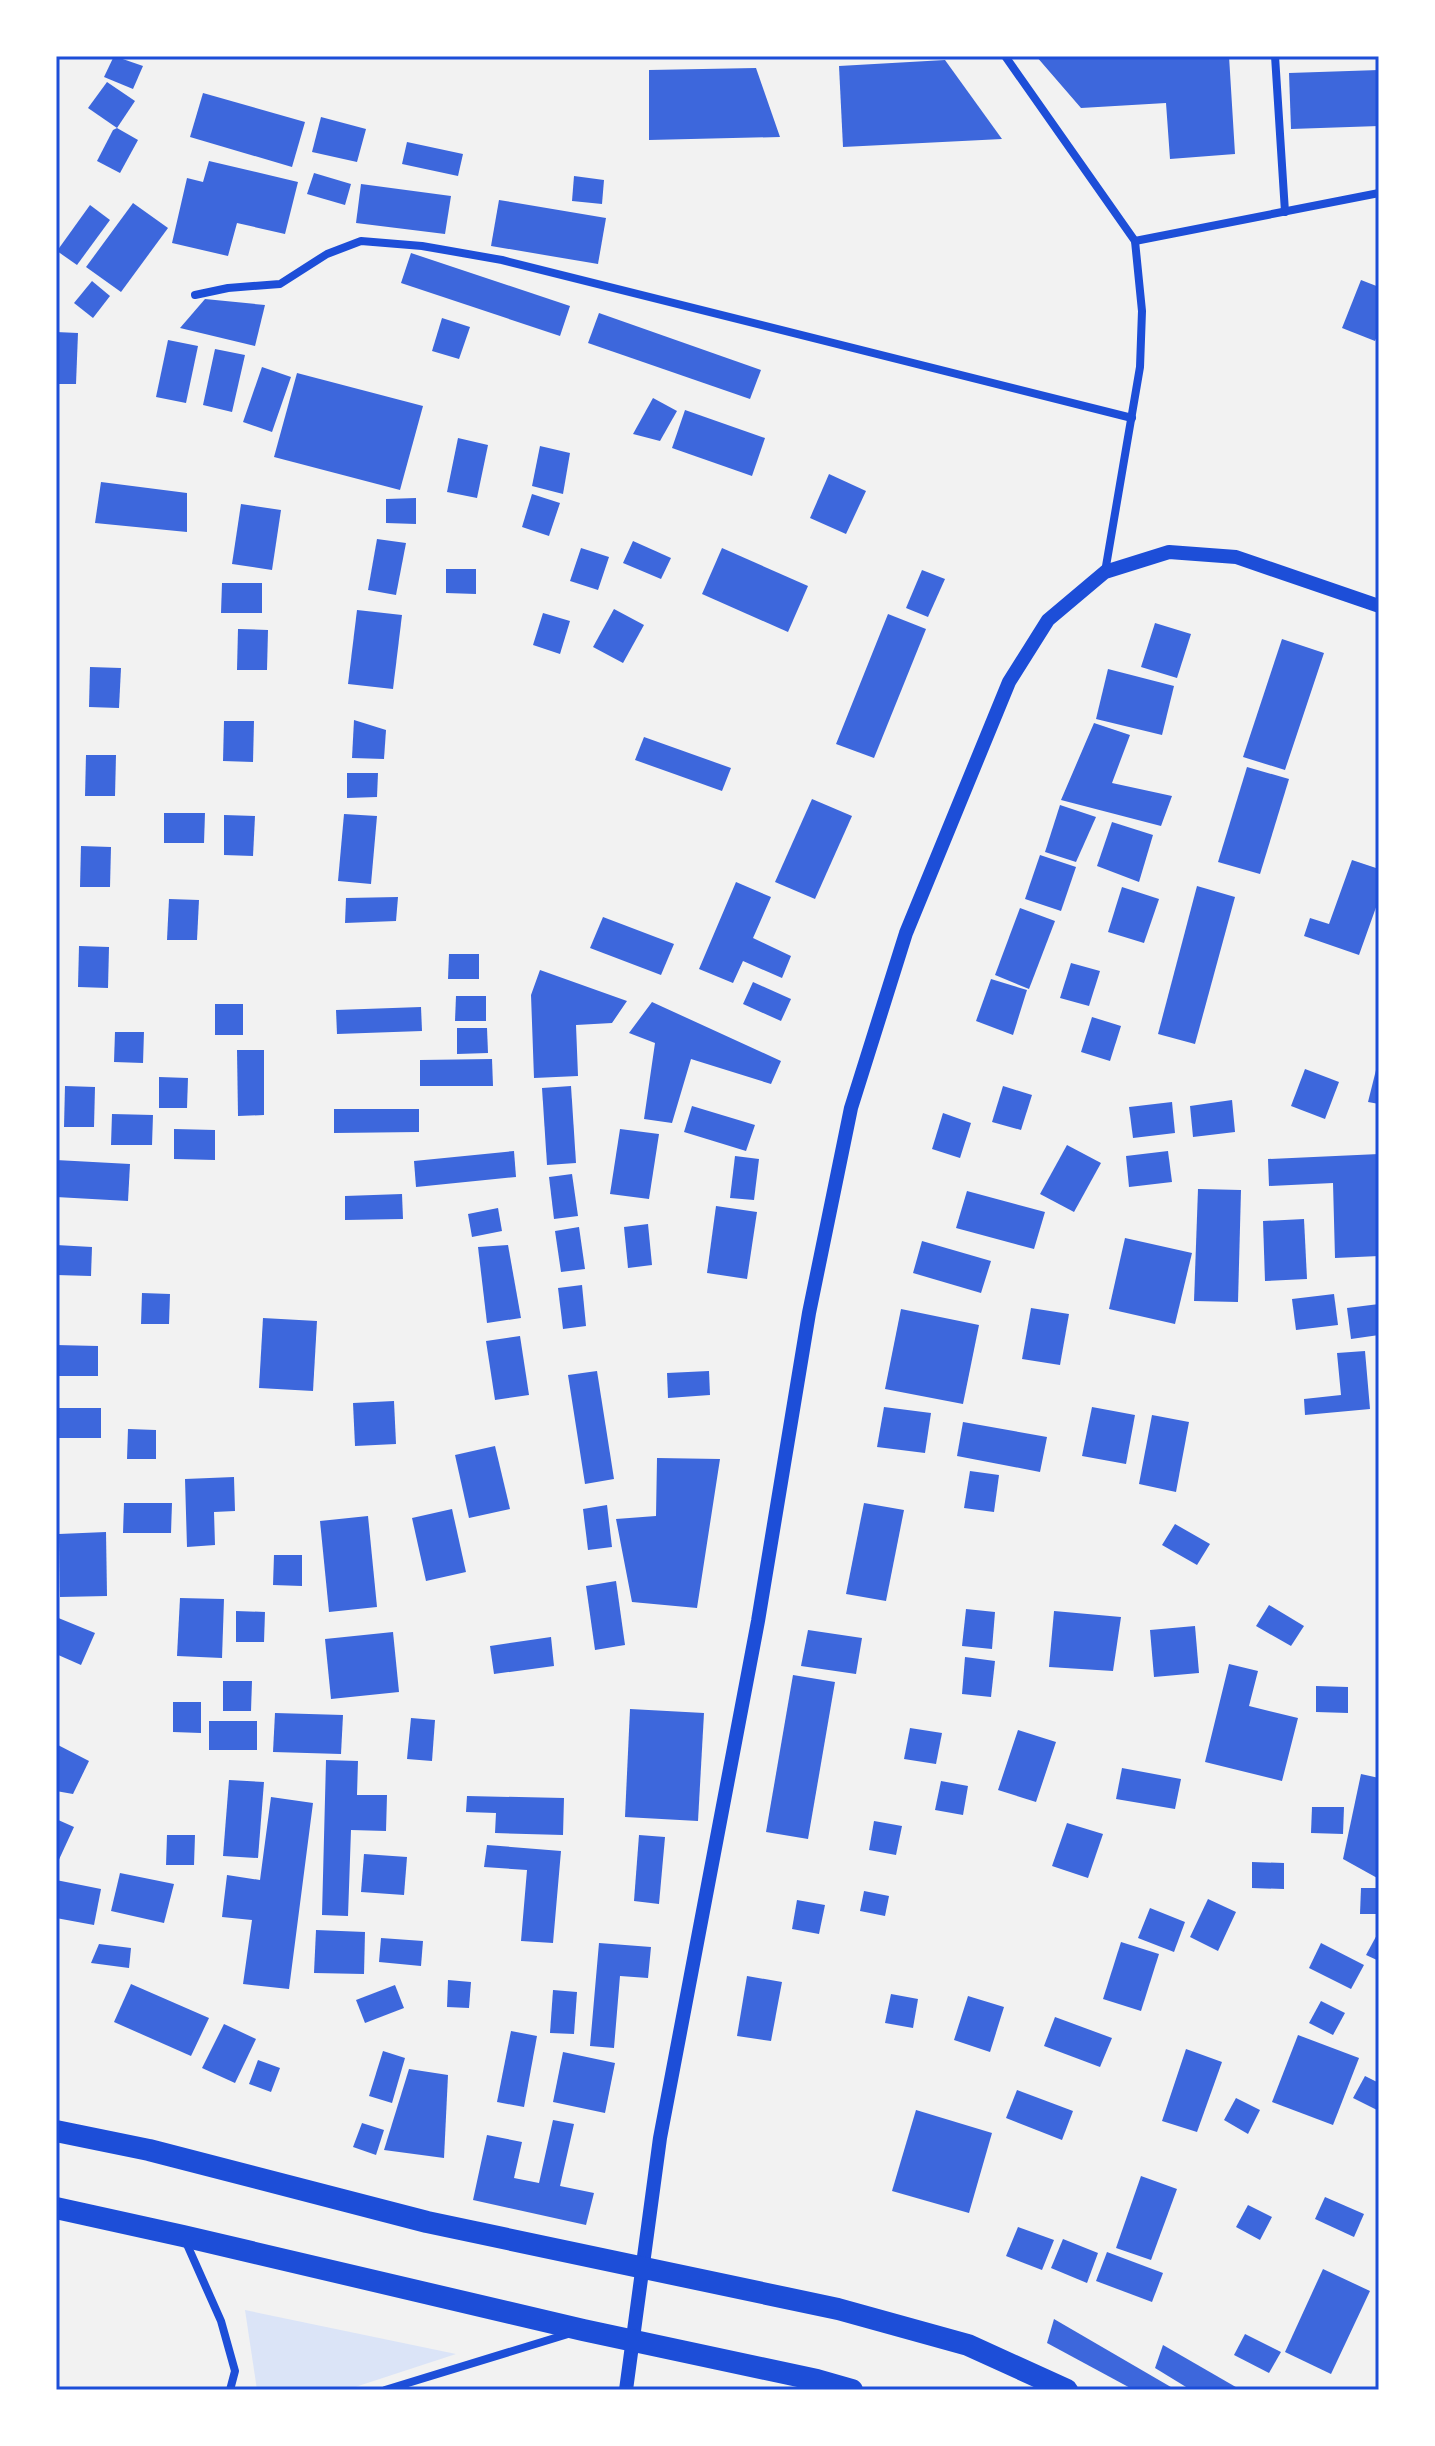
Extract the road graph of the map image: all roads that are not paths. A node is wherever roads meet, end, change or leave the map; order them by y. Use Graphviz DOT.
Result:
graph roads {
  1 [pos="1005,56"];
  2 [pos="1275,56"];
  3 [pos="1379,193"];
  4 [pos="1285,212"];
  5 [pos="1135,241"];
  6 [pos="195,295"];
  7 [pos="1132,418"];
  8 [pos="1105,572"];
  9 [pos="1379,606"];
  10 [pos="56,2131"];
  11 [pos="56,2208"];
  12 [pos="183,2236"];
  13 [pos="583,2330"];
  14 [pos="230,2390"];
  15 [pos="385,2390"];
  16 [pos="626,2390"];
  17 [pos="852,2390"];
  18 [pos="1067,2390"];
  1 -- 5 [label="street"];
  2 -- 4 [label="street"];
  3 -- 4 [label="street"];
  4 -- 5 [label="street"];
  5 -- 7 [label="street"];
  6 -- 7 [label="street"];
  7 -- 8 [label="street"];
  8 -- 9 [label="street"];
  8 -- 16 [label="street"];
  10 -- 18 [label="highway"];
  11 -- 12 [label="highway"];
  12 -- 13 [label="highway"];
  12 -- 14 [label="street"];
  13 -- 15 [label="street"];
  13 -- 17 [label="highway"];
}
